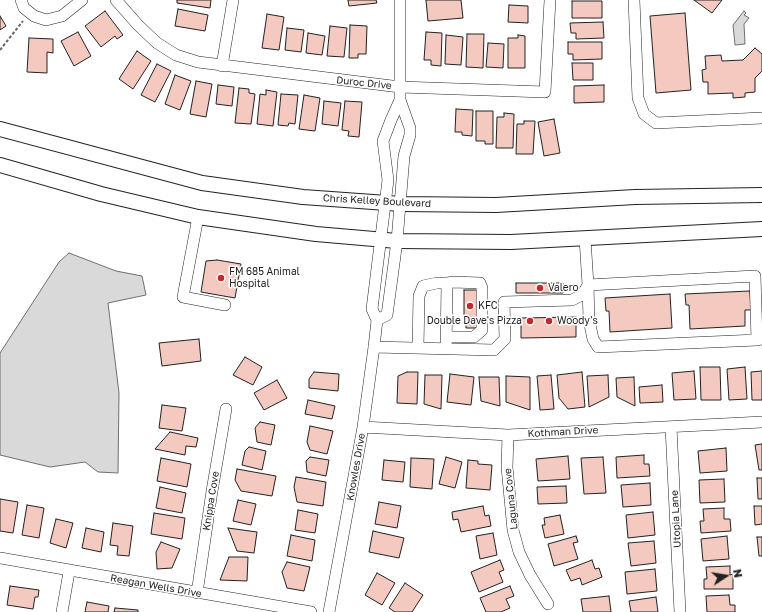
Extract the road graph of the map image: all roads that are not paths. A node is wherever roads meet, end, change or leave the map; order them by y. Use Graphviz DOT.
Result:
graph roads {
  1 [pos="21,0"];
  2 [pos="82,0"];
  3 [pos="116,0"];
  4 [pos="232,0"];
  5 [pos="400,0"];
  6 [pos="550,0"];
  7 [pos="634,0"];
  8 [pos="222,66"];
  9 [pos="400,87"];
  10 [pos="400,100"];
  11 [pos="762,118"];
  12 [pos="0,129"];
  13 [pos="0,166"];
  14 [pos="762,194"];
  15 [pos="385,202"];
  16 [pos="401,204"];
  17 [pos="198,217"];
  18 [pos="762,229"];
  19 [pos="585,238"];
  20 [pos="381,239"];
  21 [pos="397,241"];
  22 [pos="447,283"];
  23 [pos="588,285"];
  24 [pos="226,305"];
  25 [pos="377,320"];
  26 [pos="446,336"];
  27 [pos="760,340"];
  28 [pos="374,347"];
  29 [pos="418,348"];
  30 [pos="446,348"];
  31 [pos="226,409"];
  32 [pos="762,422"];
  33 [pos="363,427"];
  34 [pos="671,427"];
  35 [pos="508,435"];
  36 [pos="0,558"];
  37 [pos="69,572"];
  38 [pos="197,593"];
  39 [pos="548,604"];
  40 [pos="62,612"];
  41 [pos="311,612"];
  42 [pos="329,612"];
  43 [pos="680,612"];
  1 -- 2 [label="street"];
  3 -- 8 [label="street, Duroc Drive"];
  4 -- 8 [label="street"];
  5 -- 9 [label="street, Knowles Drive"];
  6 -- 9 [label="street, Duroc Drive"];
  7 -- 11 [label="street"];
  8 -- 9 [label="street, Duroc Drive"];
  9 -- 10 [label="street, Knowles Drive"];
  10 -- 15 [label="street, Knowles Drive"];
  10 -- 16 [label="street, Knowles Drive"];
  12 -- 15 [label="main road, Chris Kelley Boulevard"];
  13 -- 17 [label="main road"];
  14 -- 16 [label="main road, Chris Kelley Boulevard"];
  15 -- 16 [label="main road, Chris Kelley Boulevard"];
  15 -- 20 [label="street, Knowles Drive"];
  16 -- 21 [label="street, Knowles Drive"];
  17 -- 20 [label="main road"];
  17 -- 24 [label="street"];
  18 -- 19 [label="main road"];
  19 -- 21 [label="main road"];
  19 -- 23 [label="street"];
  20 -- 21 [label="main road"];
  20 -- 25 [label="street, Knowles Drive"];
  21 -- 25 [label="street, Knowles Drive"];
  22 -- 26 [label="street"];
  22 -- 26 [label="street"];
  22 -- 29 [label="street"];
  23 -- 27 [label="street"];
  23 -- 27 [label="street"];
  23 -- 30 [label="street"];
  25 -- 28 [label="street, Knowles Drive"];
  26 -- 30 [label="street"];
  28 -- 29 [label="street"];
  28 -- 33 [label="street, Knowles Drive"];
  29 -- 30 [label="street"];
  31 -- 38 [label="street, Knippa Cove"];
  32 -- 34 [label="street, Kothman Drive"];
  33 -- 35 [label="street, Kothman Drive"];
  33 -- 42 [label="street, Knowles Drive"];
  34 -- 35 [label="street, Kothman Drive"];
  34 -- 43 [label="street, Utopia Lane"];
  35 -- 39 [label="street, Laguna Cove"];
  36 -- 37 [label="street, Reagan Wells Drive"];
  37 -- 38 [label="street, Reagan Wells Drive"];
  37 -- 40 [label="street"];
  38 -- 41 [label="street, Reagan Wells Drive"];
}
